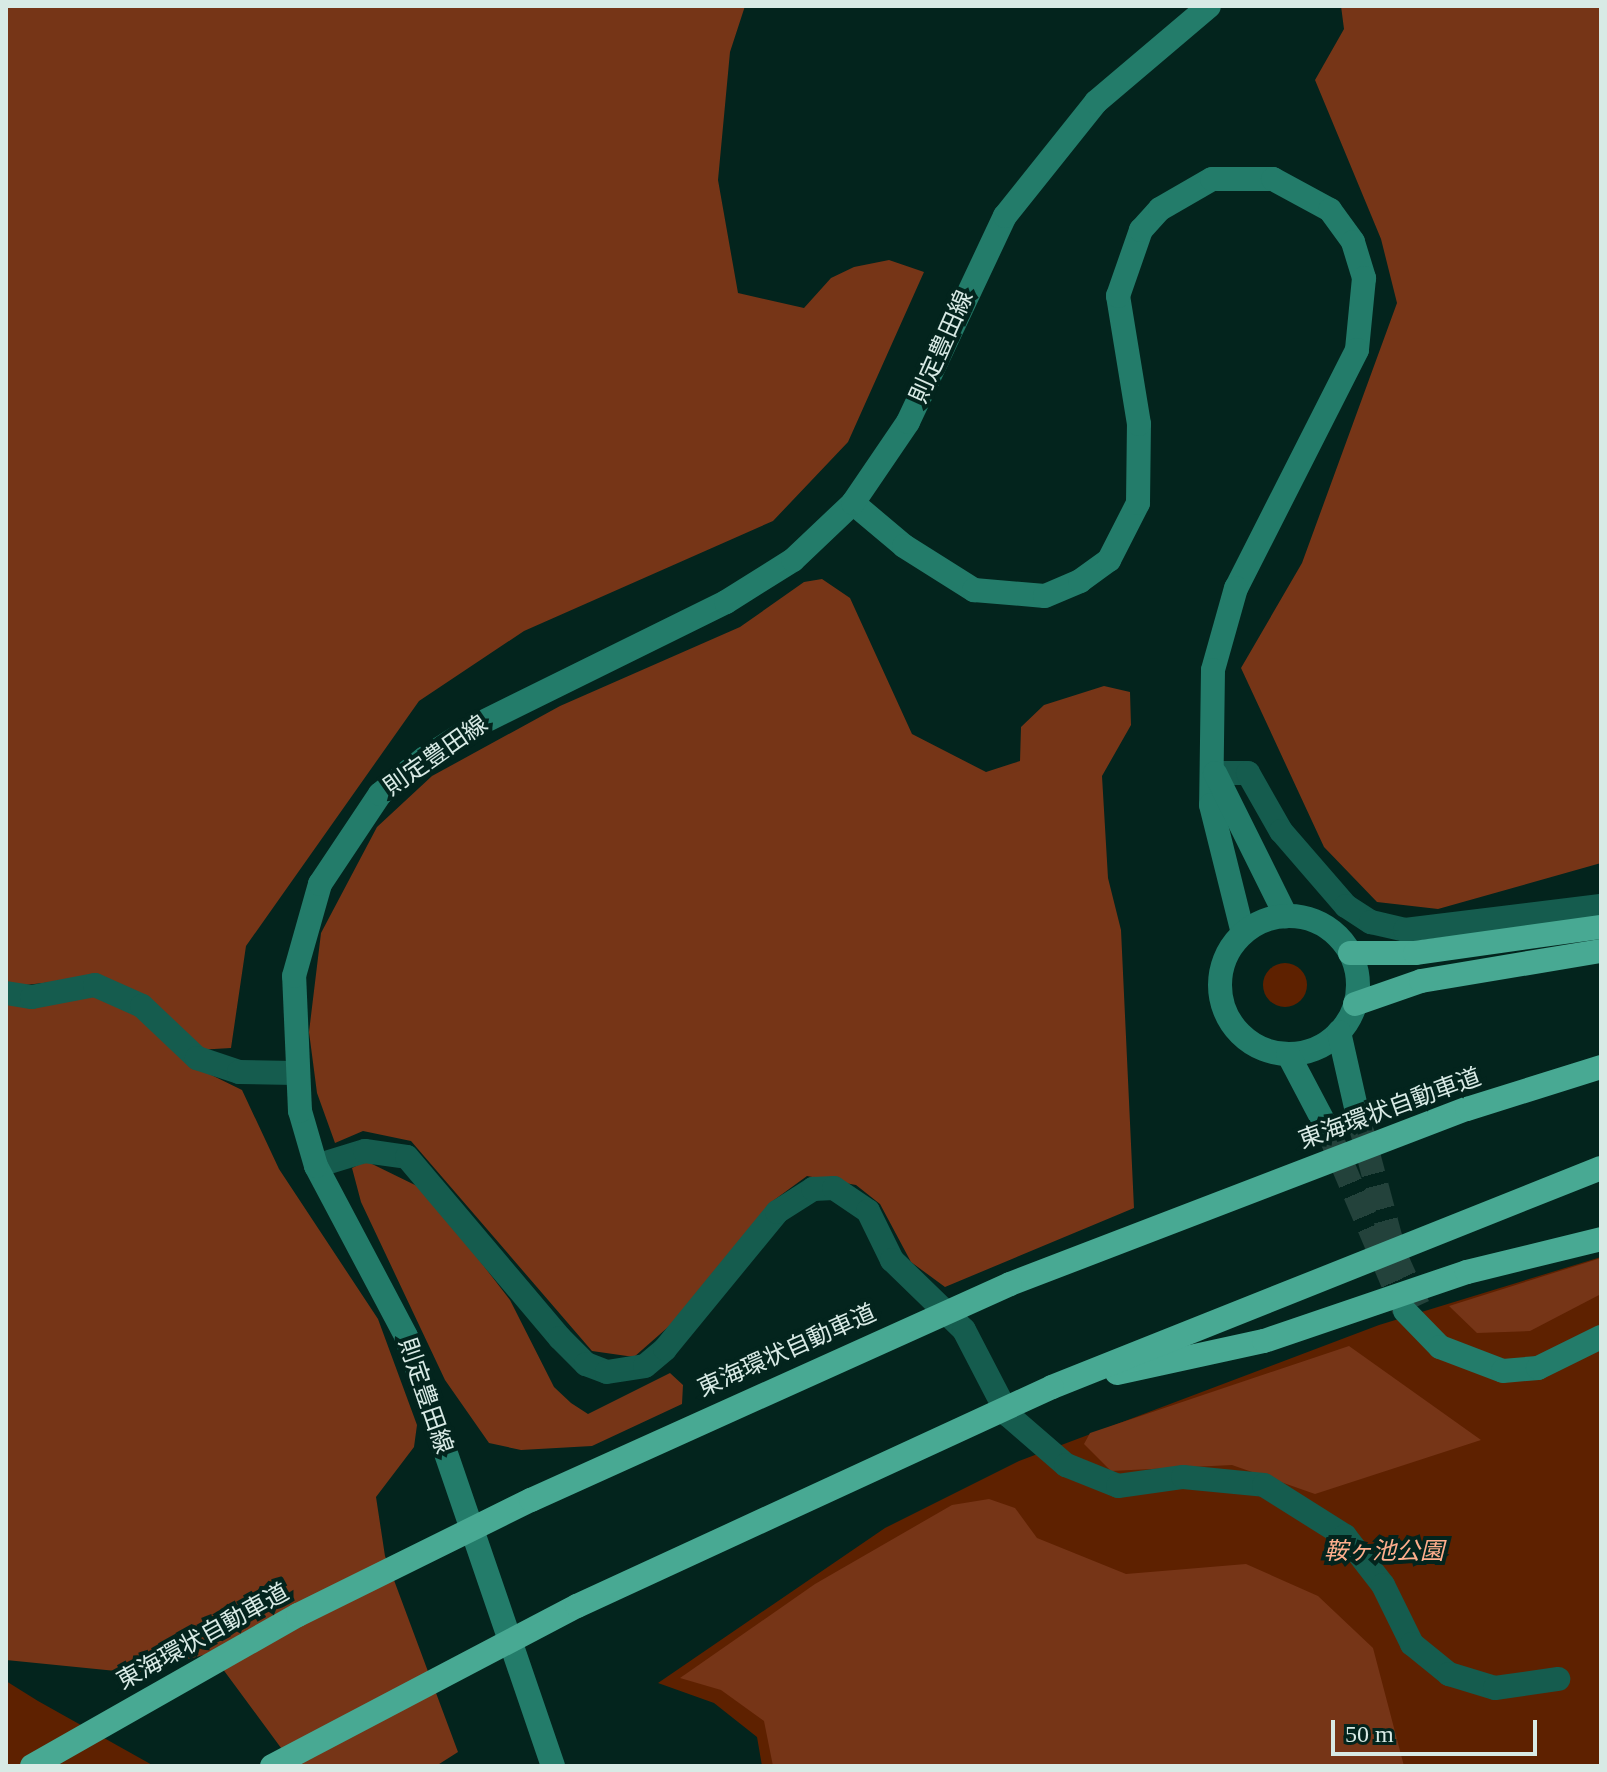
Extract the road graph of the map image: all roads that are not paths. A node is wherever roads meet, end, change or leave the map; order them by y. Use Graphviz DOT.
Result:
graph roads {
  1 [pos="1209,6"];
  2 [pos="853,503"];
  3 [pos="1215,773"];
  4 [pos="1601,906"];
  5 [pos="1286,916"];
  6 [pos="1601,927"];
  7 [pos="1243,933"];
  8 [pos="1601,951"];
  9 [pos="1350,953"];
  10 [pos="6,993"];
  11 [pos="1355,1004"];
  12 [pos="1339,1032"];
  13 [pos="1288,1054"];
  14 [pos="1601,1054"];
  15 [pos="1601,1067"];
  16 [pos="295,1073"];
  17 [pos="1467,1109"];
  18 [pos="1358,1116"];
  19 [pos="1327,1128"];
  20 [pos="316,1166"];
  21 [pos="1601,1168"];
  22 [pos="1601,1239"];
  23 [pos="1411,1309"];
  24 [pos="1601,1337"];
  25 [pos="1052,1387"];
  26 [pos="1558,1679"];
  27 [pos="32,1766"];
  28 [pos="272,1766"];
  29 [pos="553,1766"];
  1 -- 2 [label="street, 則定豊田線"];
  2 -- 3 [label="street"];
  2 -- 16 [label="street, 則定豊田線"];
  3 -- 4 [label="street"];
  3 -- 5 [label="street"];
  3 -- 7 [label="street"];
  5 -- 7 [label="street"];
  5 -- 9 [label="street"];
  6 -- 9 [label="highway"];
  7 -- 13 [label="street"];
  8 -- 11 [label="highway"];
  9 -- 11 [label="street"];
  10 -- 16 [label="street"];
  11 -- 12 [label="street"];
  12 -- 13 [label="street"];
  12 -- 18 [label="street"];
  13 -- 19 [label="street"];
  14 -- 17 [label="highway"];
  15 -- 17 [label="highway, 東海環状自動車道"];
  16 -- 20 [label="street, 則定豊田線"];
  17 -- 27 [label="highway, 東海環状自動車道, bridge"];
  20 -- 26 [label="street"];
  20 -- 29 [label="street, 則定豊田線"];
  21 -- 25 [label="highway"];
  22 -- 25 [label="highway"];
  23 -- 24 [label="street"];
  25 -- 28 [label="highway, bridge"];
}
